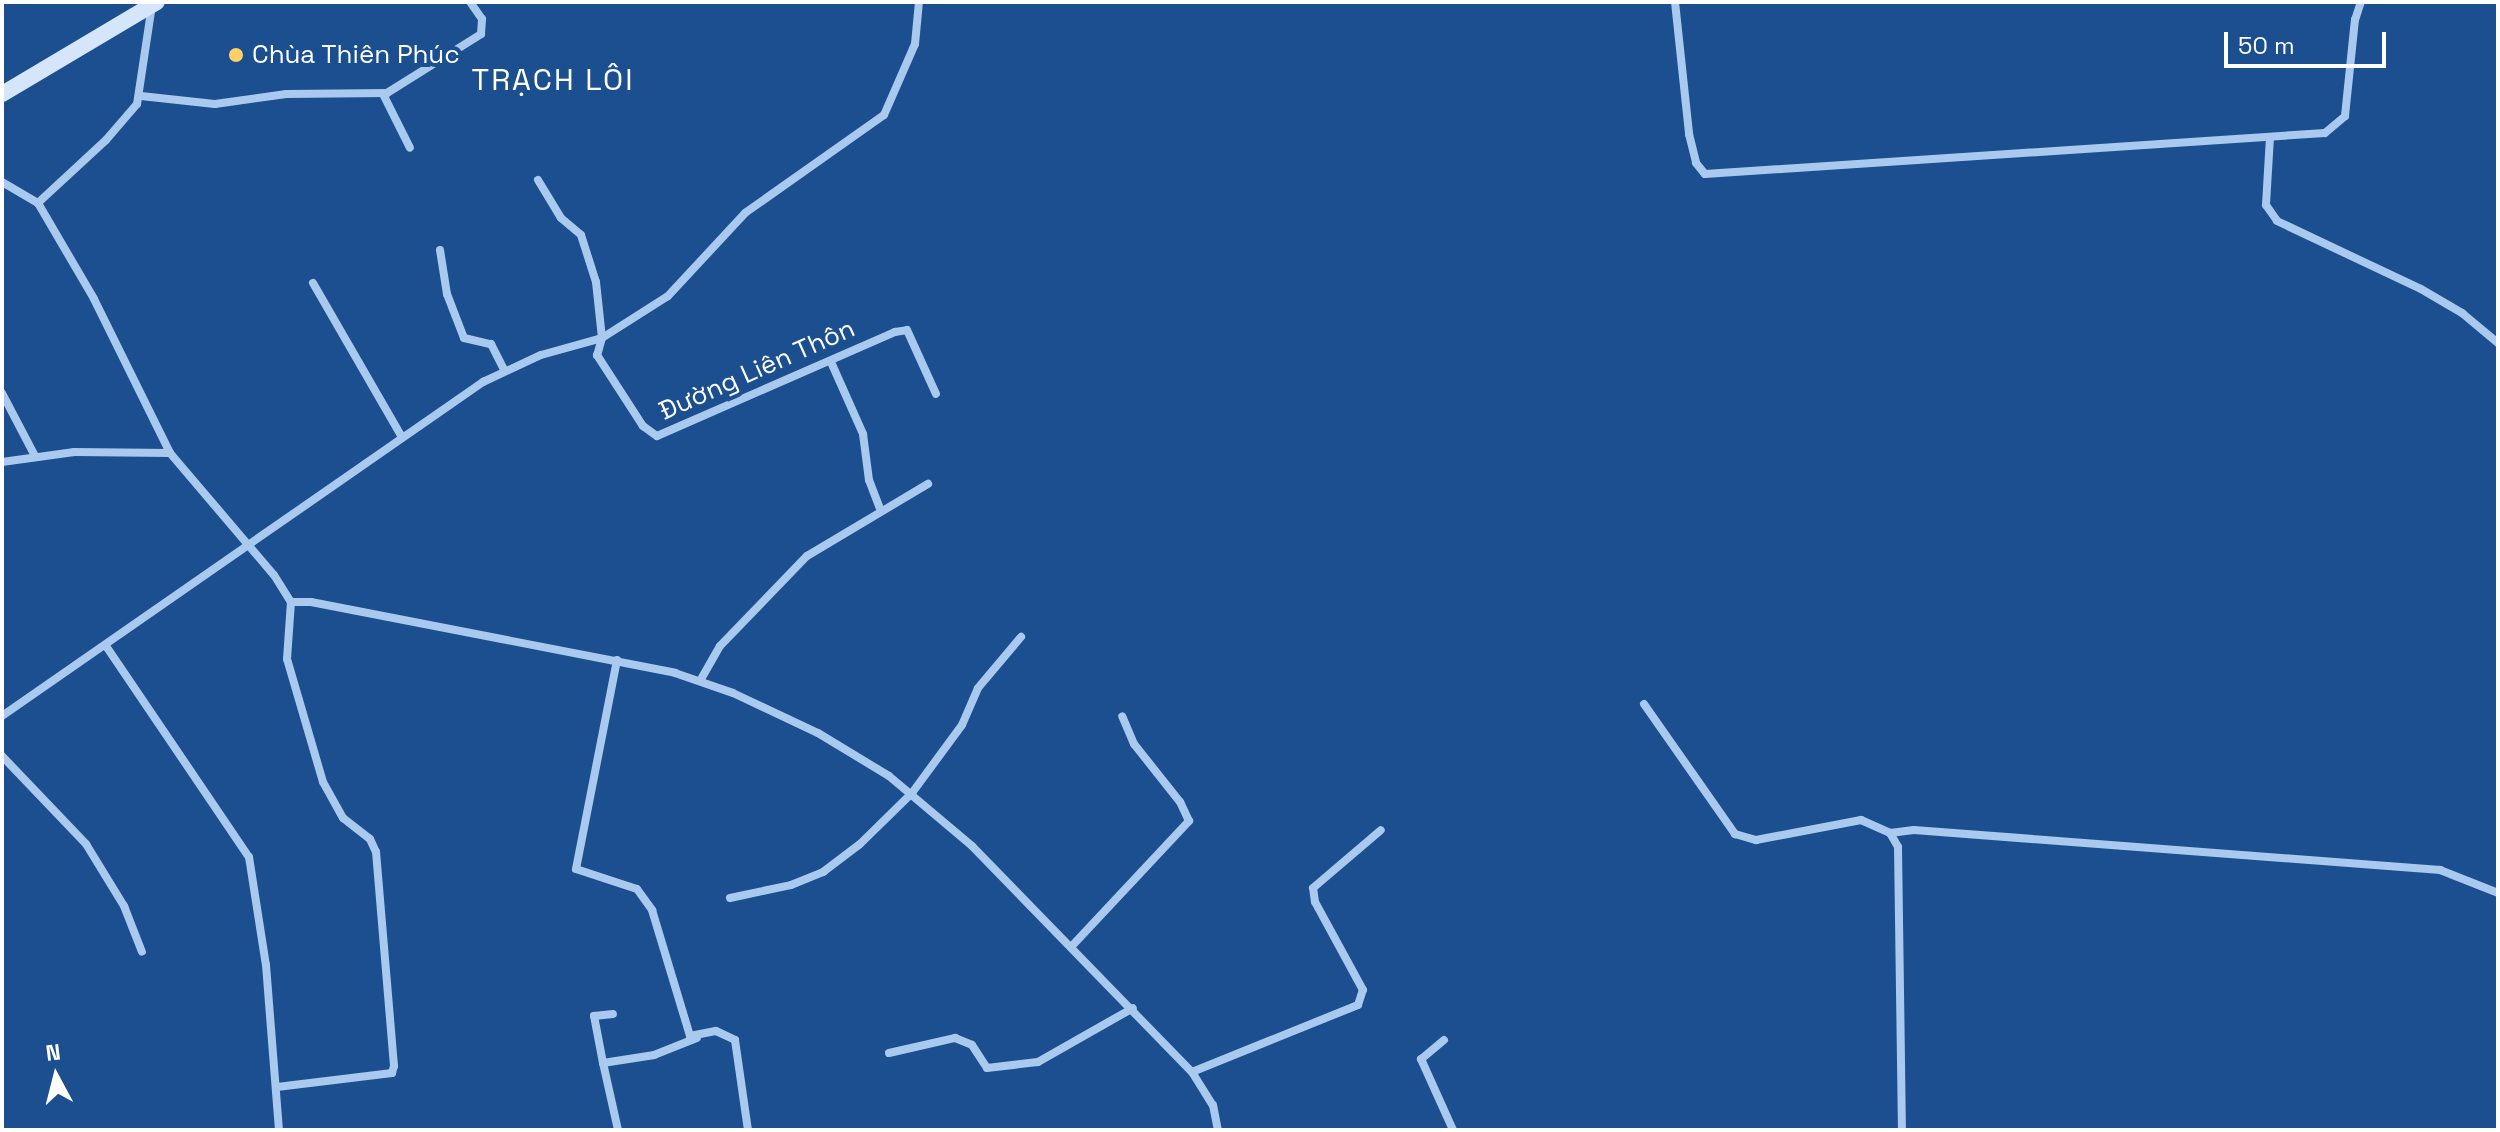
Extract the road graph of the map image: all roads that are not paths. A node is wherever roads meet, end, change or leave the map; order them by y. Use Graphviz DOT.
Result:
graph roads {
  1 [pos="470,2"];
  2 [pos="919,2"];
  3 [pos="1675,2"];
  4 [pos="2361,2"];
  5 [pos="155,4"];
  6 [pos="2,94"];
  7 [pos="383,94"];
  8 [pos="141,96"];
  9 [pos="2270,137"];
  10 [pos="410,148"];
  11 [pos="538,180"];
  12 [pos="2,182"];
  13 [pos="38,203"];
  14 [pos="440,250"];
  15 [pos="313,283"];
  16 [pos="602,338"];
  17 [pos="2498,343"];
  18 [pos="831,362"];
  19 [pos="504,370"];
  20 [pos="2,393"];
  21 [pos="936,394"];
  22 [pos="402,437"];
  23 [pos="170,453"];
  24 [pos="35,456"];
  25 [pos="2,462"];
  26 [pos="928,484"];
  27 [pos="881,511"];
  28 [pos="246,545"];
  29 [pos="291,602"];
  30 [pos="1021,637"];
  31 [pos="106,646"];
  32 [pos="617,660"];
  33 [pos="700,681"];
  34 [pos="1644,704"];
  35 [pos="2,716"];
  36 [pos="1122,716"];
  37 [pos="2,756"];
  38 [pos="912,793"];
  39 [pos="1381,830"];
  40 [pos="1890,833"];
  41 [pos="2498,893"];
  42 [pos="730,898"];
  43 [pos="1071,947"];
  44 [pos="142,952"];
  45 [pos="1133,1008"];
  46 [pos="613,1014"];
  47 [pos="697,1038"];
  48 [pos="1444,1040"];
  49 [pos="889,1053"];
  50 [pos="603,1063"];
  51 [pos="1192,1072"];
  52 [pos="277,1087"];
  53 [pos="279,1130"];
  54 [pos="618,1130"];
  55 [pos="748,1130"];
  56 [pos="1218,1130"];
  57 [pos="1453,1130"];
  58 [pos="1902,1130"];
  1 -- 7 [label="street"];
  2 -- 16 [label="street"];
  3 -- 9 [label="street"];
  4 -- 9 [label="street"];
  5 -- 6 [label="street"];
  5 -- 8 [label="street"];
  7 -- 8 [label="street"];
  7 -- 10 [label="street"];
  8 -- 13 [label="street"];
  9 -- 17 [label="street"];
  11 -- 16 [label="street, Đường Liên Thôn"];
  12 -- 13 [label="street"];
  13 -- 23 [label="street"];
  14 -- 19 [label="street"];
  15 -- 22 [label="street"];
  16 -- 18 [label="street, Đường Liên Thôn"];
  16 -- 19 [label="street"];
  18 -- 21 [label="street, Đường Liên Thôn"];
  18 -- 27 [label="street"];
  19 -- 22 [label="street"];
  20 -- 24 [label="street"];
  22 -- 28 [label="street"];
  23 -- 24 [label="street"];
  23 -- 28 [label="street"];
  24 -- 25 [label="street"];
  26 -- 27 [label="street"];
  27 -- 33 [label="street"];
  28 -- 29 [label="street"];
  28 -- 31 [label="street"];
  29 -- 32 [label="street"];
  29 -- 52 [label="street"];
  30 -- 38 [label="street"];
  31 -- 35 [label="street"];
  31 -- 52 [label="street"];
  32 -- 33 [label="street"];
  32 -- 47 [label="street"];
  33 -- 38 [label="street"];
  34 -- 40 [label="street"];
  36 -- 43 [label="street"];
  37 -- 44 [label="street"];
  38 -- 42 [label="street"];
  38 -- 43 [label="street"];
  39 -- 51 [label="street"];
  40 -- 41 [label="street"];
  40 -- 58 [label="street"];
  43 -- 45 [label="street"];
  45 -- 49 [label="street"];
  45 -- 51 [label="street"];
  46 -- 50 [label="street"];
  47 -- 50 [label="street"];
  47 -- 55 [label="street"];
  48 -- 57 [label="street"];
  50 -- 54 [label="street"];
  51 -- 56 [label="street"];
  52 -- 53 [label="street"];
}
